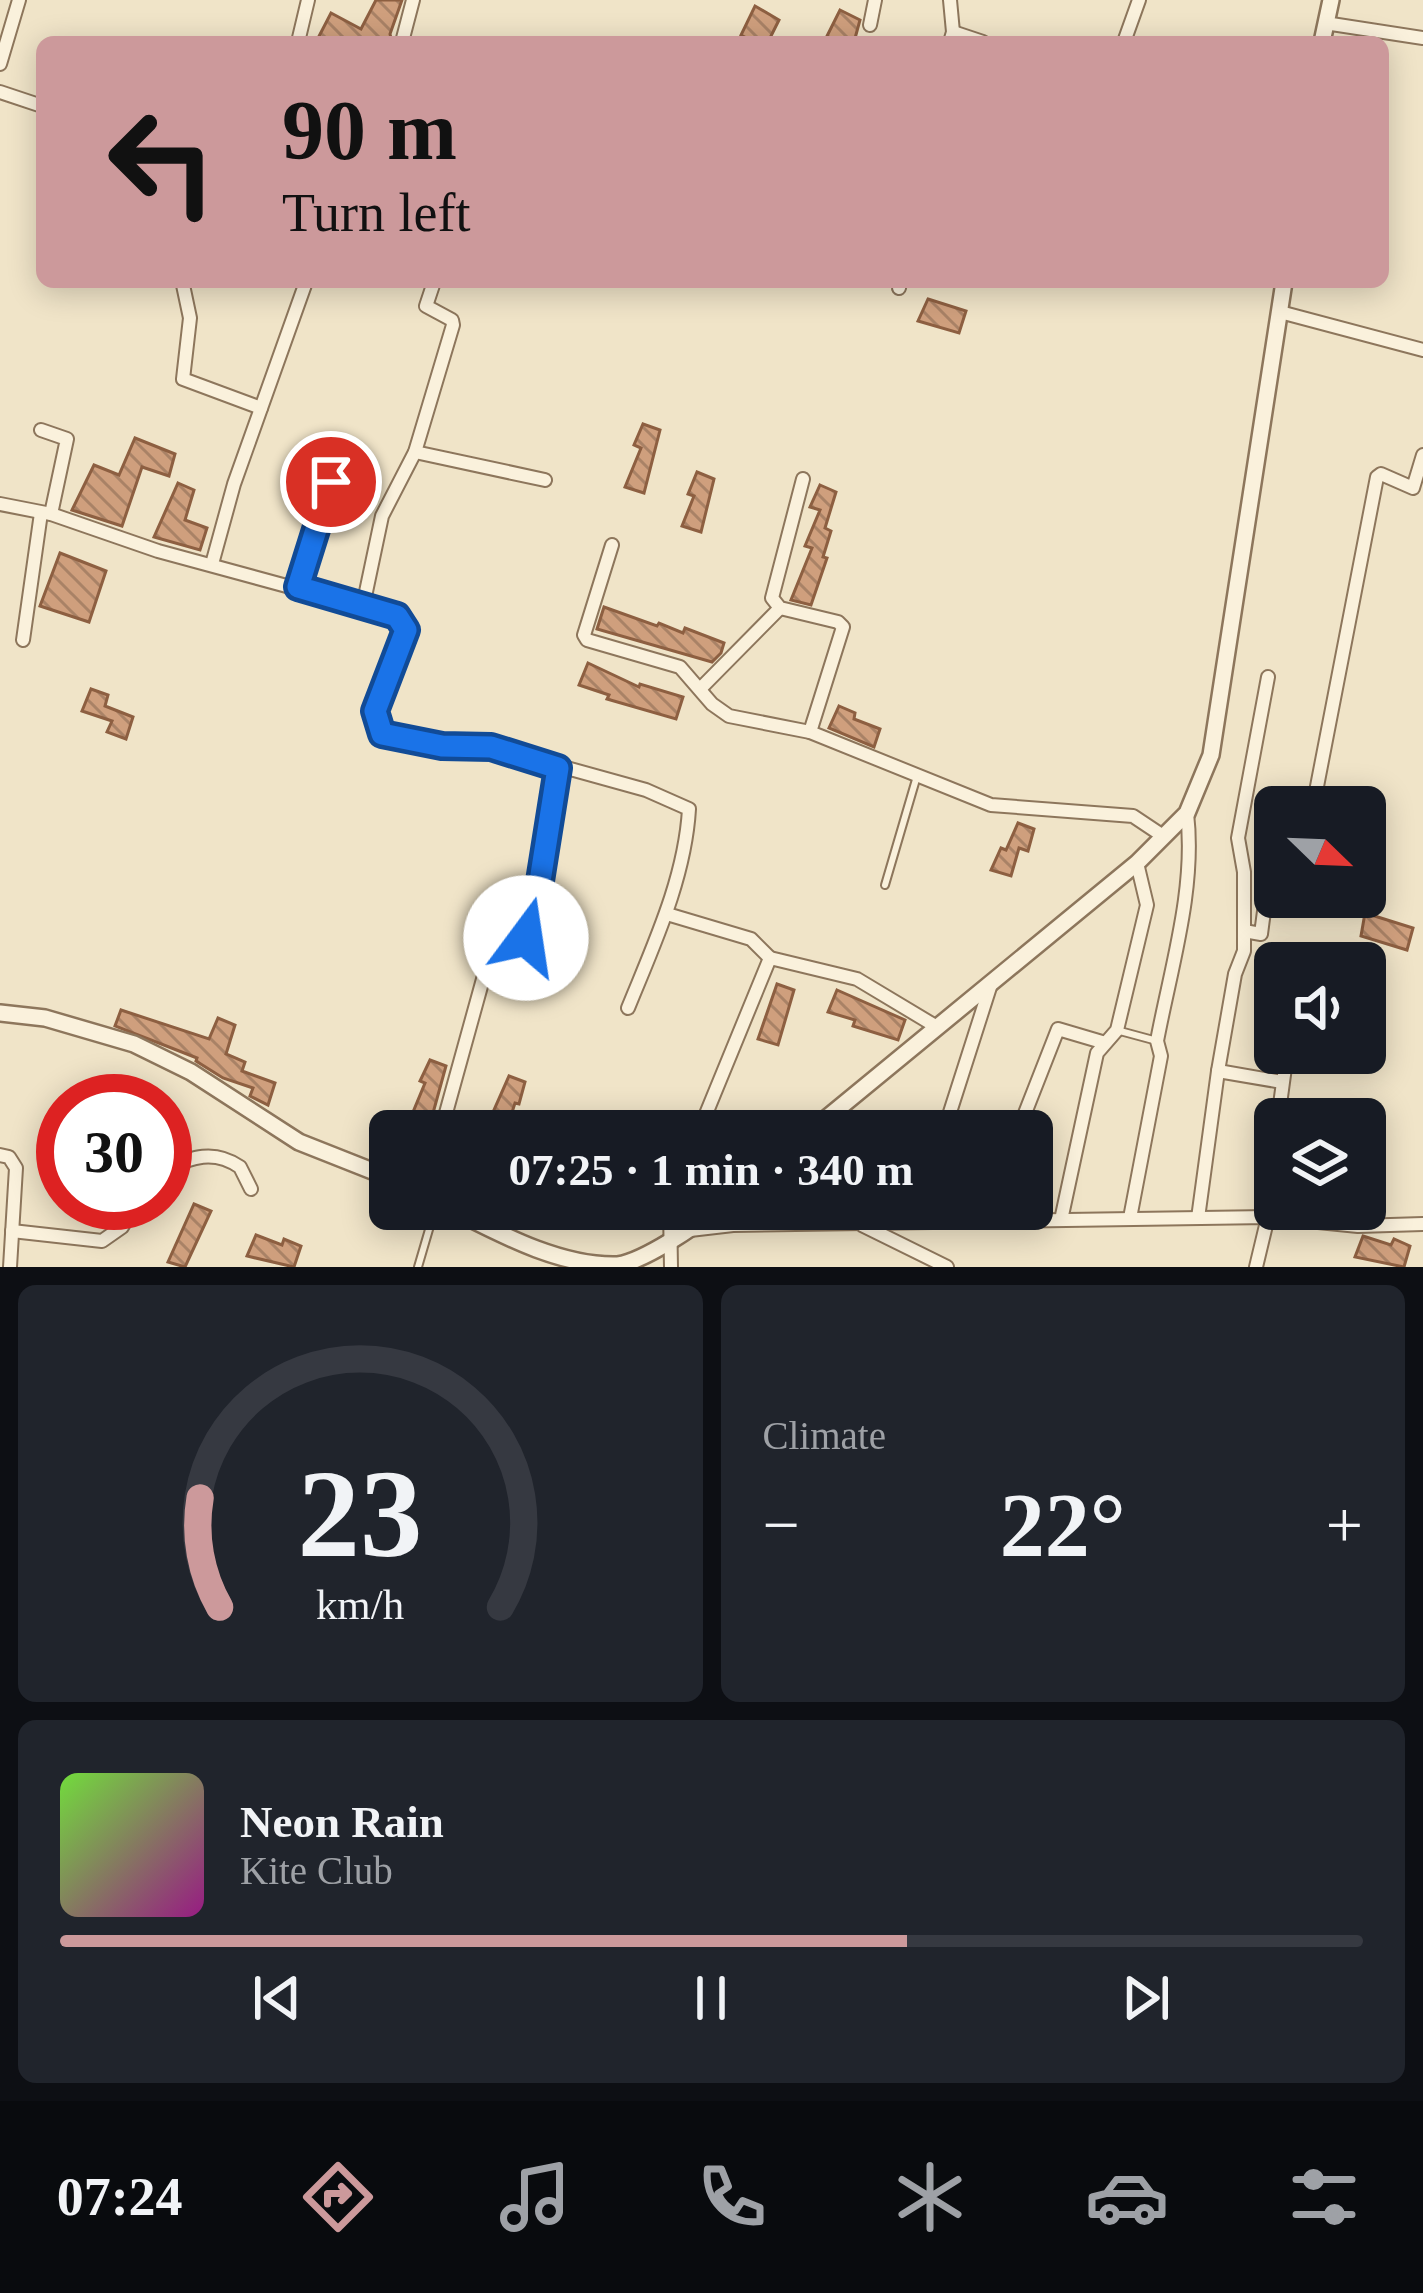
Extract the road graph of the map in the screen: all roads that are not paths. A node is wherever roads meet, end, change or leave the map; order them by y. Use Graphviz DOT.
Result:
graph roads {
  1 [pos="19,0"];
  2 [pos="308,0"];
  3 [pos="413,0"];
  4 [pos="874,0"];
  5 [pos="950,0"];
  6 [pos="1138,0"];
  7 [pos="1331,0"];
  8 [pos="1325,23"];
  9 [pos="870,25"];
  10 [pos="299,36"];
  11 [pos="404,36"];
  12 [pos="951,36"];
  13 [pos="1126,36"];
  14 [pos="1323,36"];
  15 [pos="1423,38"];
  16 [pos="0,64"];
  17 [pos="0,92"];
  18 [pos="36,104"];
  19 [pos="184,288"];
  20 [pos="304,288"];
  21 [pos="432,288"];
  22 [pos="1283,288"];
  23 [pos="1280,311"];
  24 [pos="1423,350"];
  25 [pos="261,408"];
  26 [pos="41,430"];
  27 [pos="340,449"];
  28 [pos="415,452"];
  29 [pos="1423,455"];
  30 [pos="803,479"];
  31 [pos="545,480"];
  32 [pos="0,503"];
  33 [pos="46,513"];
  34 [pos="612,545"];
  35 [pos="212,564"];
  36 [pos="298,587"];
  37 [pos="363,606"];
  38 [pos="780,608"];
  39 [pos="23,640"];
  40 [pos="1268,677"];
  41 [pos="700,689"];
  42 [pos="810,733"];
  43 [pos="558,768"];
  44 [pos="917,776"];
  45 [pos="1317,786"];
  46 [pos="1187,813"];
  47 [pos="1163,836"];
  48 [pos="1137,863"];
  49 [pos="885,885"];
  50 [pos="667,914"];
  51 [pos="1263,918"];
  52 [pos="1244,931"];
  53 [pos="770,958"];
  54 [pos="991,983"];
  55 [pos="628,1008"];
  56 [pos="0,1013"];
  57 [pos="937,1027"];
  58 [pos="1117,1030"];
  59 [pos="1157,1041"];
  60 [pos="1102,1042"];
  61 [pos="1218,1071"];
  62 [pos="1283,1074"];
  63 [pos="1282,1082"];
  64 [pos="1280,1098"];
  65 [pos="447,1110"];
  66 [pos="708,1110"];
  67 [pos="836,1110"];
  68 [pos="951,1110"];
  69 [pos="1026,1110"];
  70 [pos="0,1155"];
  71 [pos="192,1157"];
  72 [pos="369,1170"];
  73 [pos="250,1189"];
  74 [pos="1254,1217"];
  75 [pos="1130,1218"];
  76 [pos="1198,1218"];
  77 [pos="1053,1220"];
  78 [pos="1061,1220"];
  79 [pos="1423,1224"];
  80 [pos="1386,1225"];
  81 [pos="118,1230"];
  82 [pos="429,1230"];
  83 [pos="492,1230"];
  84 [pos="670,1230"];
  85 [pos="690,1230"];
  86 [pos="872,1230"];
  87 [pos="904,1230"];
  88 [pos="1265,1230"];
  89 [pos="12,1231"];
  90 [pos="670,1240"];
  91 [pos="913,1250"];
  92 [pos="7,1263"];
  93 [pos="418,1267"];
  94 [pos="670,1267"];
  95 [pos="947,1267"];
  96 [pos="1256,1267"];
  1 -- 16 [label="street"];
  2 -- 10 [label="street"];
  3 -- 11 [label="street"];
  4 -- 9 [label="street"];
  5 -- 12 [label="street"];
  6 -- 13 [label="street"];
  7 -- 8 [label="street"];
  8 -- 14 [label="street"];
  8 -- 15 [label="street"];
  17 -- 18 [label="street"];
  19 -- 25 [label="street"];
  20 -- 25 [label="street"];
  21 -- 28 [label="street"];
  22 -- 23 [label="street"];
  23 -- 24 [label="street"];
  23 -- 46 [label="street"];
  25 -- 35 [label="street"];
  26 -- 33 [label="street"];
  27 -- 36 [label="street"];
  28 -- 31 [label="street"];
  28 -- 37 [label="street"];
  29 -- 45 [label="street"];
  30 -- 38 [label="street"];
  32 -- 33 [label="street"];
  33 -- 35 [label="street"];
  33 -- 39 [label="street"];
  34 -- 41 [label="street"];
  35 -- 36 [label="street"];
  36 -- 37 [label="street"];
  37 -- 43 [label="street"];
  38 -- 41 [label="street"];
  38 -- 42 [label="street"];
  40 -- 52 [label="street"];
  41 -- 42 [label="street"];
  42 -- 44 [label="street"];
  43 -- 50 [label="street"];
  43 -- 65 [label="street"];
  44 -- 47 [label="street"];
  44 -- 49 [label="lane"];
  46 -- 47 [label="street"];
  46 -- 59 [label="street"];
  47 -- 48 [label="street"];
  48 -- 54 [label="street"];
  48 -- 58 [label="street"];
  50 -- 53 [label="street"];
  50 -- 55 [label="street"];
  51 -- 52 [label="street"];
  52 -- 61 [label="street"];
  53 -- 57 [label="street"];
  53 -- 66 [label="street"];
  54 -- 57 [label="street"];
  54 -- 68 [label="street"];
  56 -- 72 [label="street"];
  57 -- 67 [label="street"];
  58 -- 59 [label="lane"];
  58 -- 60 [label="street"];
  59 -- 75 [label="street"];
  60 -- 69 [label="street"];
  60 -- 78 [label="street"];
  61 -- 63 [label="street"];
  61 -- 76 [label="street"];
  62 -- 63 [label="street"];
  63 -- 64 [label="street"];
  70 -- 89 [label="street"];
  71 -- 73 [label="street"];
  74 -- 76 [label="street"];
  75 -- 76 [label="street"];
  75 -- 78 [label="street"];
  77 -- 78 [label="street"];
  79 -- 80 [label="street"];
  81 -- 89 [label="street"];
  82 -- 93 [label="lane"];
  83 -- 90 [label="street"];
  84 -- 90 [label="street"];
  85 -- 90 [label="street"];
  86 -- 91 [label="street"];
  87 -- 91 [label="street"];
  88 -- 96 [label="street"];
  89 -- 92 [label="street"];
  90 -- 94 [label="street"];
  91 -- 95 [label="street"];
}
